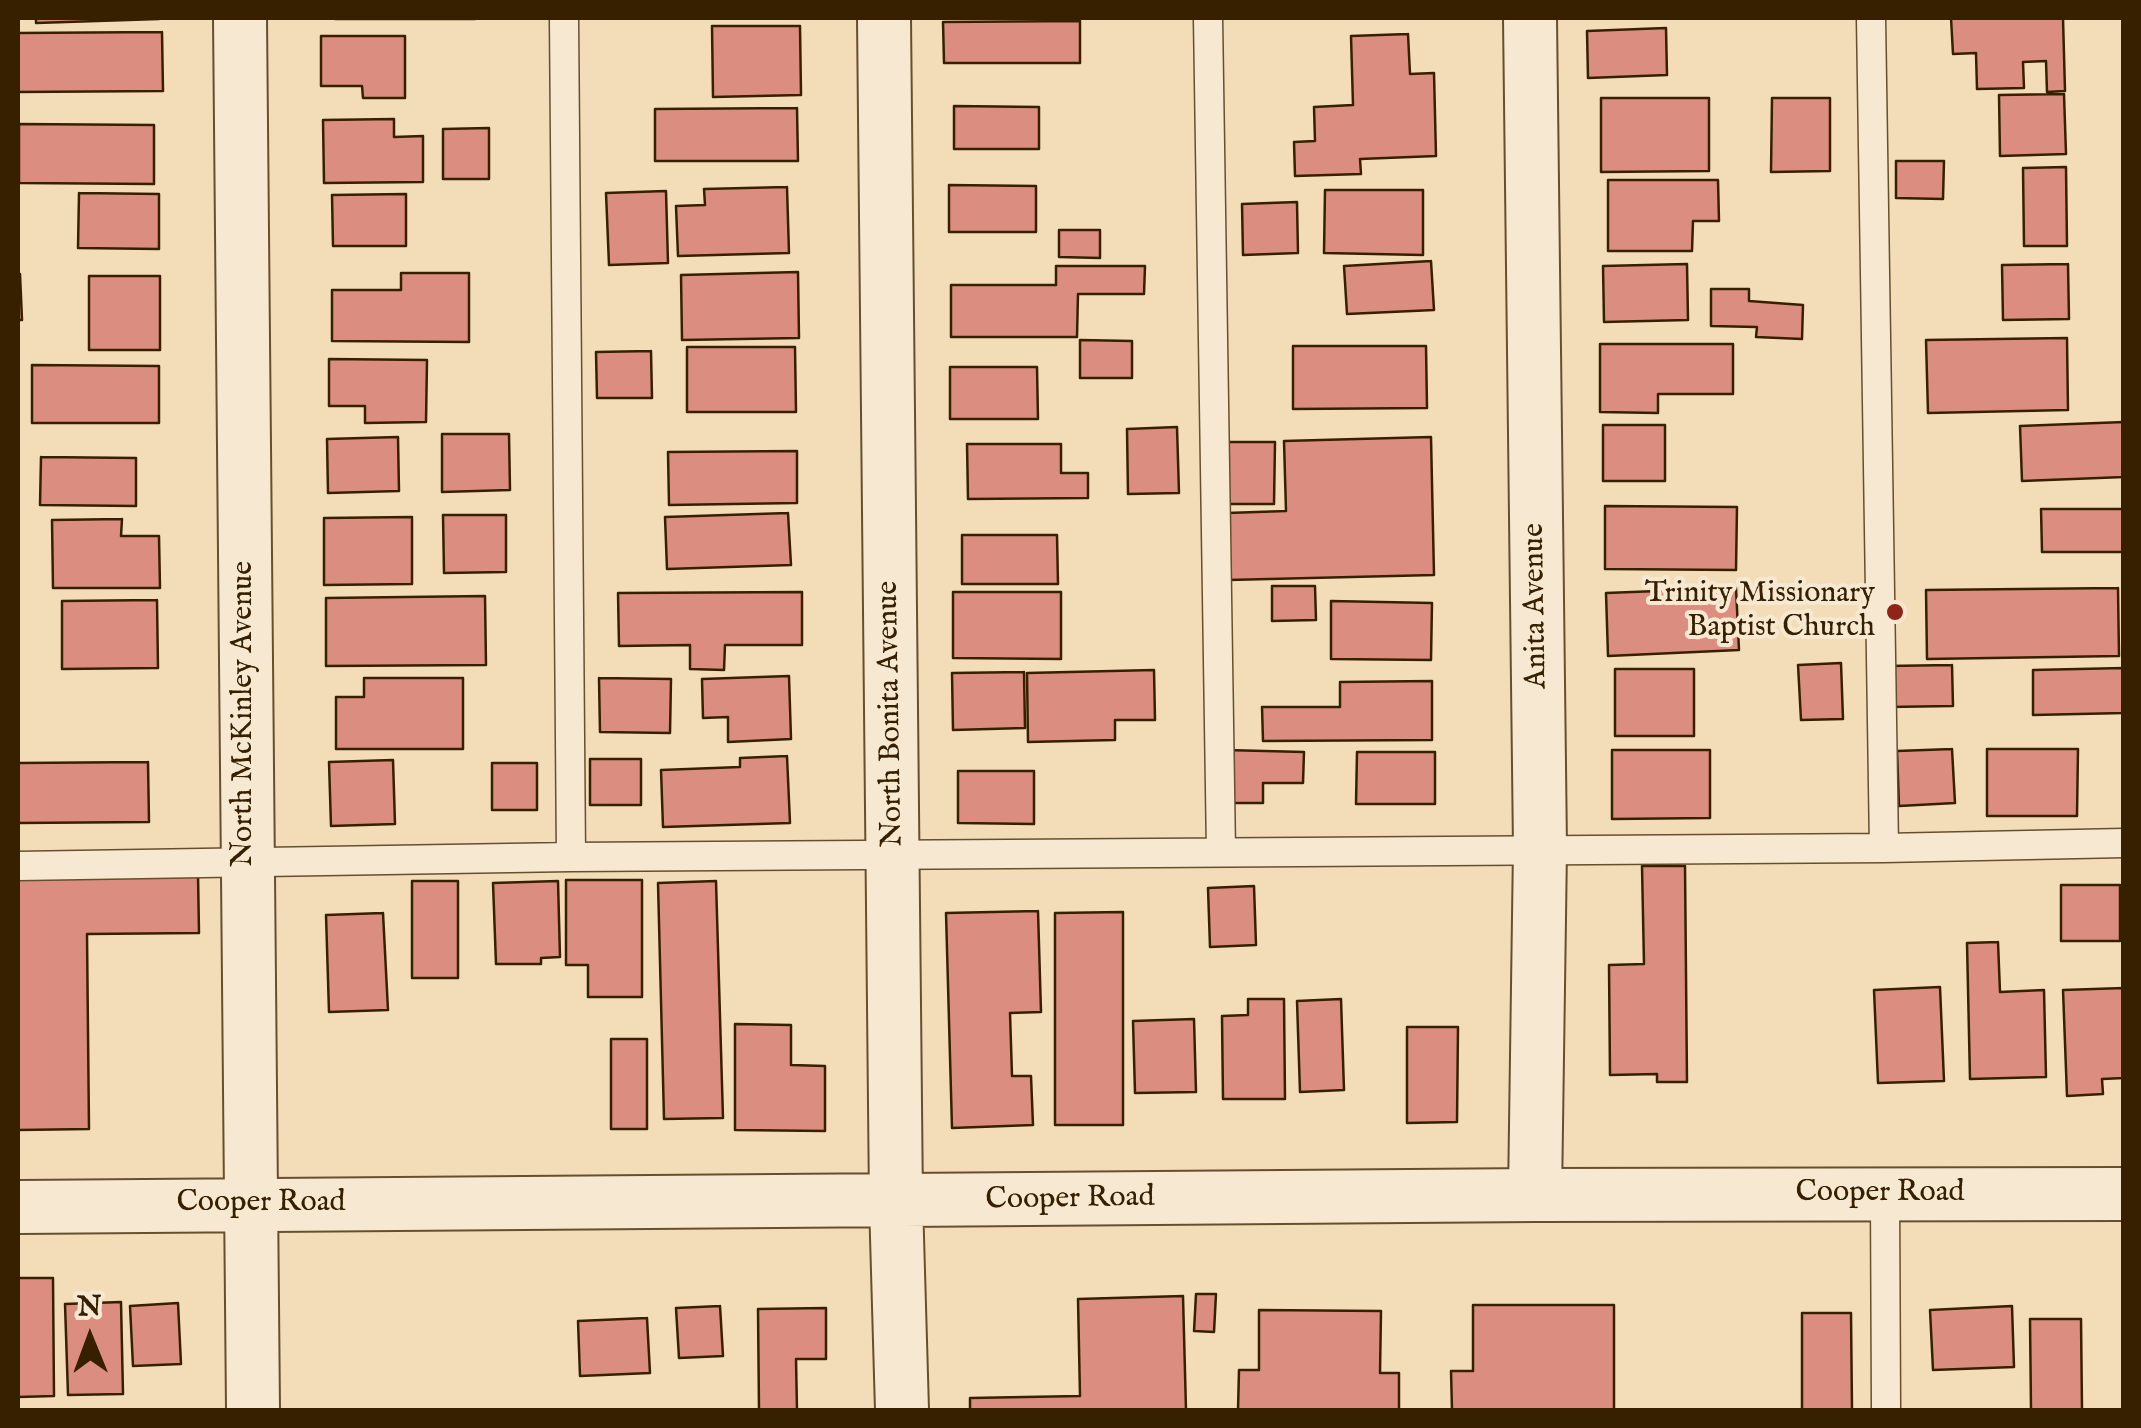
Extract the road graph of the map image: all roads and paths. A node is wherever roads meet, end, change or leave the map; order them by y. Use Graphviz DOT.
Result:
graph roads {
  1 [pos="240,18"];
  2 [pos="564,18"];
  3 [pos="884,18"];
  4 [pos="1208,18"];
  5 [pos="1530,18"];
  6 [pos="1871,18"];
  7 [pos="2124,842"];
  8 [pos="1540,848"];
  9 [pos="1884,848"];
  10 [pos="1221,852"];
  11 [pos="893,856"];
  12 [pos="571,857"];
  13 [pos="246,863"];
  14 [pos="18,866"];
  15 [pos="1885,1194"];
  16 [pos="2124,1194"];
  17 [pos="1535,1195"];
  18 [pos="896,1202"];
  19 [pos="251,1204"];
  20 [pos="18,1207"];
  21 [pos="253,1410"];
  22 [pos="902,1410"];
  23 [pos="1886,1410"];
  1 -- 13 [label="street, North McKinley Avenue"];
  2 -- 12 [label="lane"];
  3 -- 11 [label="street, North Bonita Avenue"];
  4 -- 10 [label="lane"];
  5 -- 8 [label="street, Anita Avenue"];
  6 -- 9 [label="lane"];
  7 -- 9 [label="lane"];
  8 -- 9 [label="lane"];
  8 -- 10 [label="lane"];
  8 -- 17 [label="street, Anita Avenue"];
  10 -- 11 [label="lane"];
  11 -- 12 [label="lane"];
  11 -- 18 [label="street, North Bonita Avenue"];
  12 -- 13 [label="lane"];
  13 -- 14 [label="lane"];
  13 -- 19 [label="street, North McKinley Avenue"];
  15 -- 16 [label="street, Cooper Road"];
  15 -- 17 [label="street, Cooper Road"];
  15 -- 23 [label="lane"];
  17 -- 18 [label="street, Cooper Road"];
  18 -- 19 [label="street, Cooper Road"];
  18 -- 22 [label="street, North Bonita Avenue"];
  19 -- 20 [label="street, Cooper Road"];
  19 -- 21 [label="street, North McKinley Avenue"];
}
